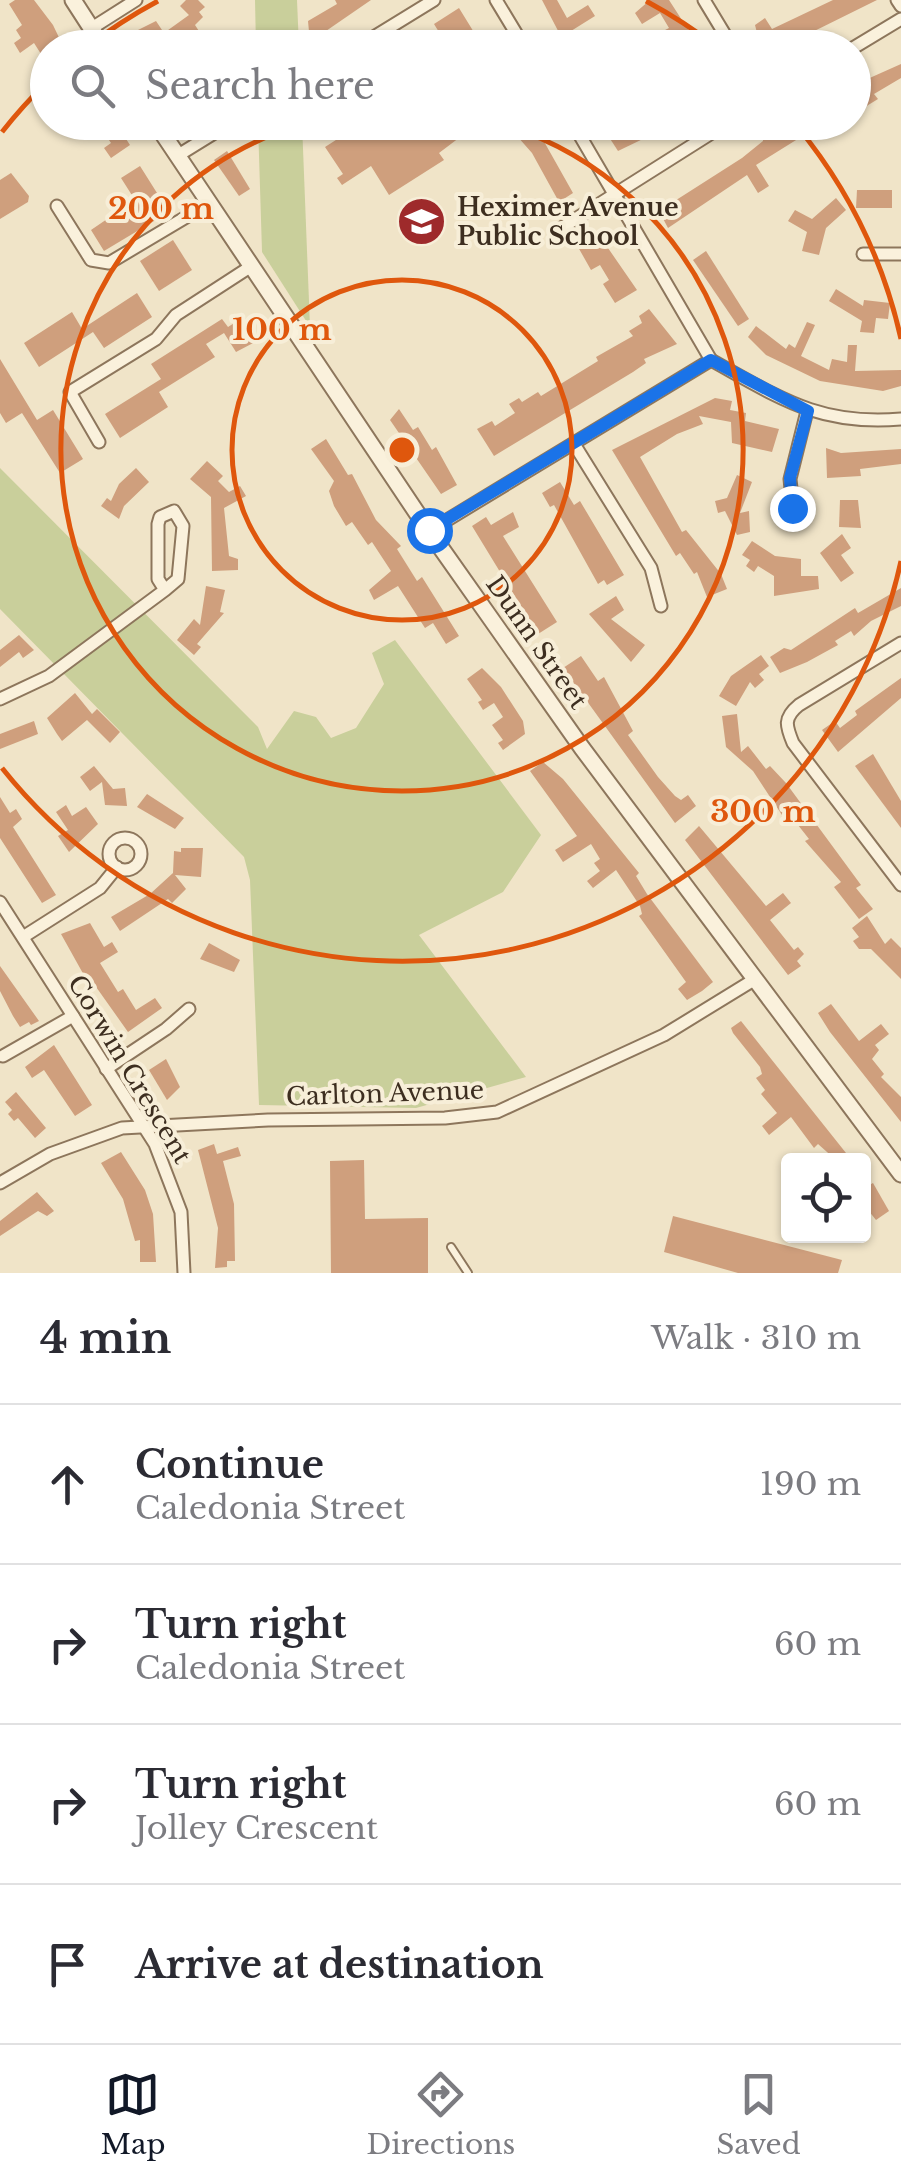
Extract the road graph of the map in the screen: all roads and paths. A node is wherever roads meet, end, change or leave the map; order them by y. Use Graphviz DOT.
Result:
graph roads {
  1 [pos="73,0"];
  2 [pos="136,0"];
  3 [pos="434,0"];
  4 [pos="496,0"];
  5 [pos="704,0"];
  6 [pos="901,19"];
  7 [pos="92,28"];
  8 [pos="385,30"];
  9 [pos="514,30"];
  10 [pos="722,30"];
  11 [pos="871,37"];
  12 [pos="167,140"];
  13 [pos="203,140"];
  14 [pos="583,140"];
  15 [pos="701,140"];
  16 [pos="177,156"];
  17 [pos="616,194"];
  18 [pos="208,204"];
  19 [pos="58,206"];
  20 [pos="556,232"];
  21 [pos="863,254"];
  22 [pos="901,254"];
  23 [pos="250,268"];
  24 [pos="711,360"];
  25 [pos="808,411"];
  26 [pos="901,419"];
  27 [pos="99,442"];
  28 [pos="574,444"];
  29 [pos="792,508"];
  30 [pos="429,530"];
  31 [pos="165,590"];
  32 [pos="660,606"];
  33 [pos="901,644"];
  34 [pos="0,699"];
  35 [pos="117,867"];
  36 [pos="901,884"];
  37 [pos="0,902"];
  38 [pos="23,937"];
  39 [pos="752,981"];
  40 [pos="188,1009"];
  41 [pos="73,1016"];
  42 [pos="1,1059"];
  43 [pos="106,1068"];
  44 [pos="144,1127"];
  45 [pos="898,1164"];
  46 [pos="0,1183"];
  47 [pos="451,1247"];
  48 [pos="184,1273"];
  49 [pos="468,1273"];
  1 -- 7 [label="street"];
  2 -- 7 [label="street"];
  3 -- 8 [label="street"];
  4 -- 9 [label="street"];
  5 -- 10 [label="street"];
  6 -- 11 [label="street"];
  12 -- 16 [label="street, Dunn Street"];
  13 -- 16 [label="street"];
  14 -- 17 [label="street"];
  15 -- 17 [label="street"];
  16 -- 18 [label="street, Dunn Street"];
  17 -- 20 [label="street"];
  17 -- 24 [label="street"];
  18 -- 19 [label="street"];
  18 -- 23 [label="street, Dunn Street"];
  21 -- 22 [label="street"];
  23 -- 27 [label="street"];
  23 -- 30 [label="street, Dunn Street"];
  24 -- 25 [label="street"];
  24 -- 28 [label="street"];
  25 -- 26 [label="street"];
  25 -- 29 [label="street"];
  28 -- 30 [label="street"];
  28 -- 32 [label="street"];
  30 -- 39 [label="street, Dunn Street"];
  31 -- 31 [label="street"];
  31 -- 34 [label="street"];
  33 -- 36 [label="street"];
  35 -- 38 [label="street"];
  37 -- 38 [label="street, Corwin Crescent"];
  38 -- 41 [label="street, Corwin Crescent"];
  39 -- 44 [label="street, Carlton Avenue"];
  39 -- 45 [label="street, Dunn Street"];
  40 -- 43 [label="street"];
  41 -- 42 [label="street"];
  41 -- 43 [label="street, Corwin Crescent"];
  43 -- 44 [label="street, Corwin Crescent"];
  44 -- 46 [label="street, Carlton Avenue"];
  44 -- 48 [label="street, Corwin Crescent"];
  47 -- 49 [label="lane"];
}
